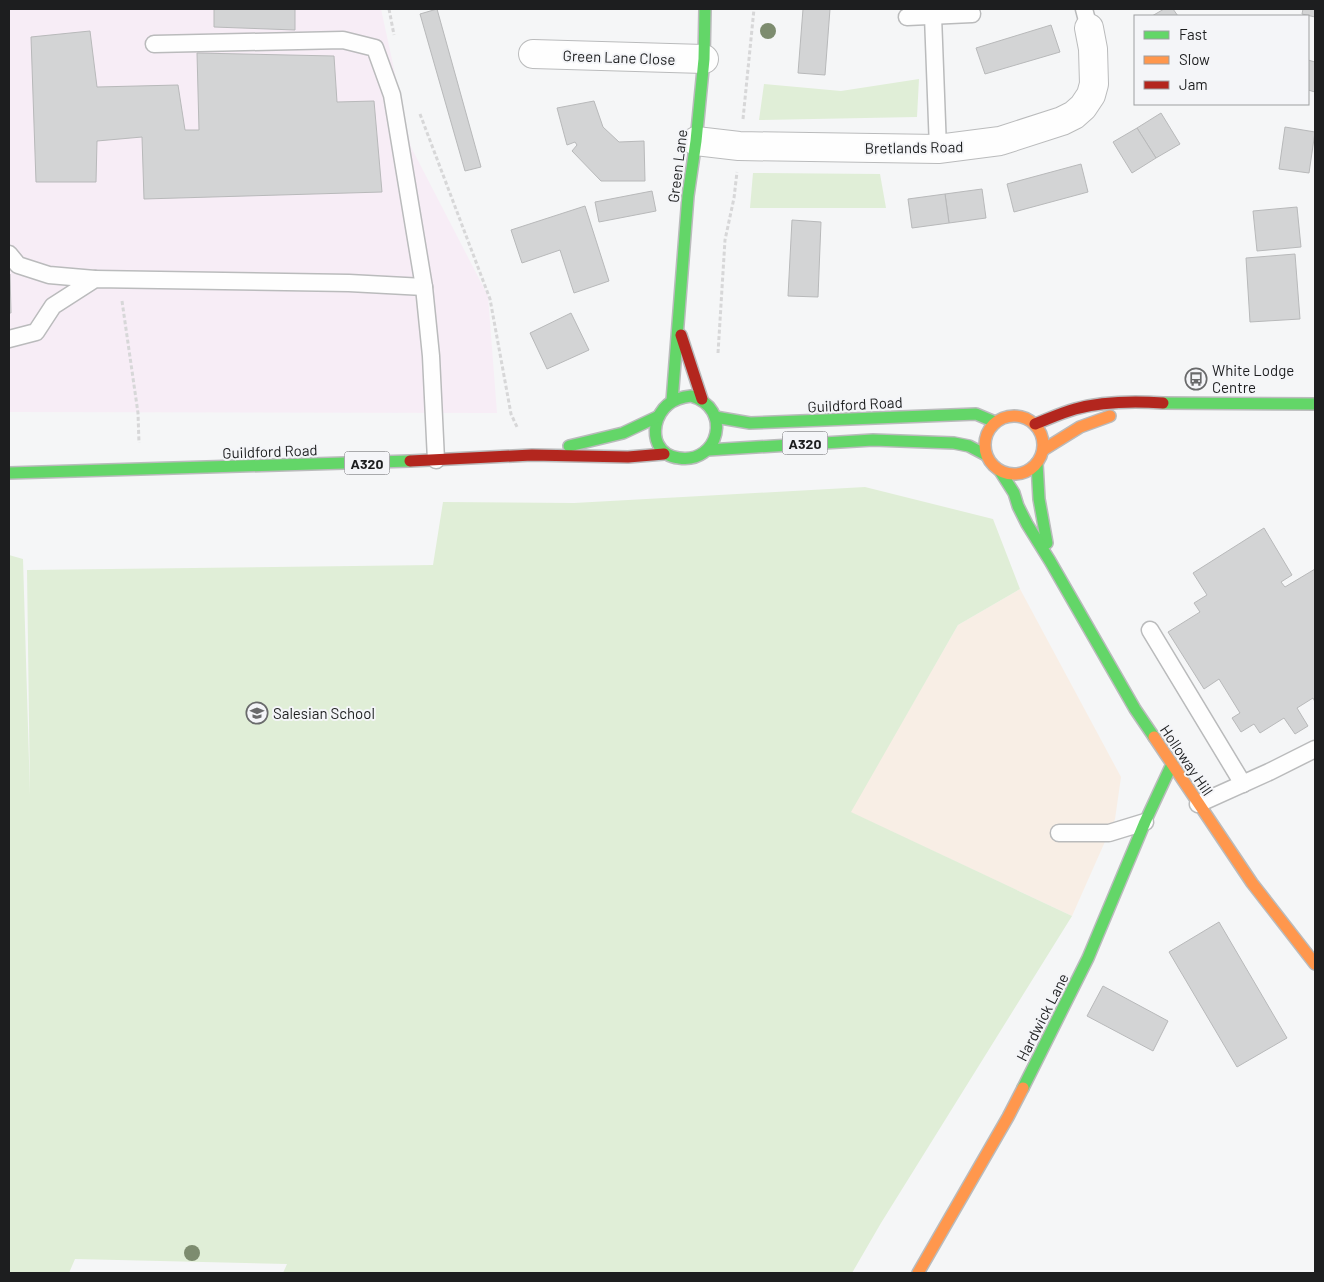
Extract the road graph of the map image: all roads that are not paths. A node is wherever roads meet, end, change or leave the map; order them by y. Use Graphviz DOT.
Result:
graph roads {
  1 [pos="705,9"];
  2 [pos="972,14"];
  3 [pos="932,16"];
  4 [pos="907,17"];
  5 [pos="1087,18"];
  6 [pos="154,44"];
  7 [pos="533,54"];
  8 [pos="704,59"];
  9 [pos="696,141"];
  10 [pos="938,149"];
  11 [pos="9,254"];
  12 [pos="95,279"];
  13 [pos="424,287"];
  14 [pos="678,326"];
  15 [pos="9,339"];
  16 [pos="702,399"];
  17 [pos="672,401"];
  18 [pos="1164,403"];
  19 [pos="1315,404"];
  20 [pos="657,417"];
  21 [pos="715,417"];
  22 [pos="995,422"];
  23 [pos="1035,424"];
  24 [pos="708,450"];
  25 [pos="1043,450"];
  26 [pos="532,454"];
  27 [pos="664,454"];
  28 [pos="986,455"];
  29 [pos="436,460"];
  30 [pos="1037,463"];
  31 [pos="1000,471"];
  32 [pos="9,473"];
  33 [pos="1050,562"];
  34 [pos="1150,630"];
  35 [pos="1315,749"];
  36 [pos="1172,764"];
  37 [pos="1243,784"];
  38 [pos="1198,804"];
  39 [pos="1145,822"];
  40 [pos="1059,833"];
  41 [pos="1312,955"];
  42 [pos="918,1273"];
  1 -- 8 [label="main road, Green Lane"];
  2 -- 3 [label="lane"];
  3 -- 4 [label="lane"];
  3 -- 10 [label="lane"];
  5 -- 10 [label="street, Bretlands Road"];
  6 -- 13 [label="lane"];
  7 -- 8 [label="street, Green Lane Close"];
  8 -- 9 [label="main road, Green Lane"];
  9 -- 10 [label="street, Bretlands Road"];
  9 -- 14 [label="main road, Green Lane"];
  11 -- 12 [label="lane"];
  12 -- 13 [label="lane"];
  12 -- 15 [label="lane"];
  13 -- 29 [label="lane"];
  14 -- 16 [label="main road, Green Lane"];
  14 -- 17 [label="main road, Green Lane"];
  16 -- 17 [label="main road"];
  16 -- 21 [label="main road"];
  17 -- 20 [label="main road, A320"];
  18 -- 19 [label="main road"];
  18 -- 23 [label="main road"];
  18 -- 25 [label="main road"];
  20 -- 26 [label="main road, Guildford Road / A320"];
  20 -- 27 [label="main road"];
  21 -- 22 [label="main road, Guildford Road / A320"];
  21 -- 24 [label="main road"];
  22 -- 23 [label="main road"];
  22 -- 28 [label="main road"];
  23 -- 25 [label="main road"];
  24 -- 27 [label="main road, A320"];
  24 -- 28 [label="main road, A320"];
  25 -- 30 [label="main road"];
  26 -- 27 [label="main road, Guildford Road / A320"];
  26 -- 29 [label="main road, Guildford Road / A320"];
  28 -- 31 [label="main road, A320"];
  29 -- 32 [label="main road, Guildford Road / A320"];
  30 -- 31 [label="main road"];
  30 -- 33 [label="main road, Holloway Hill"];
  31 -- 33 [label="main road, Holloway Hill"];
  33 -- 36 [label="main road, Holloway Hill"];
  34 -- 37 [label="lane"];
  35 -- 37 [label="lane"];
  36 -- 38 [label="main road, Holloway Hill"];
  36 -- 39 [label="main road, Hardwick Lane"];
  37 -- 38 [label="lane"];
  38 -- 41 [label="main road, Holloway Hill"];
  39 -- 40 [label="lane"];
  39 -- 42 [label="main road, Hardwick Lane"];
}
